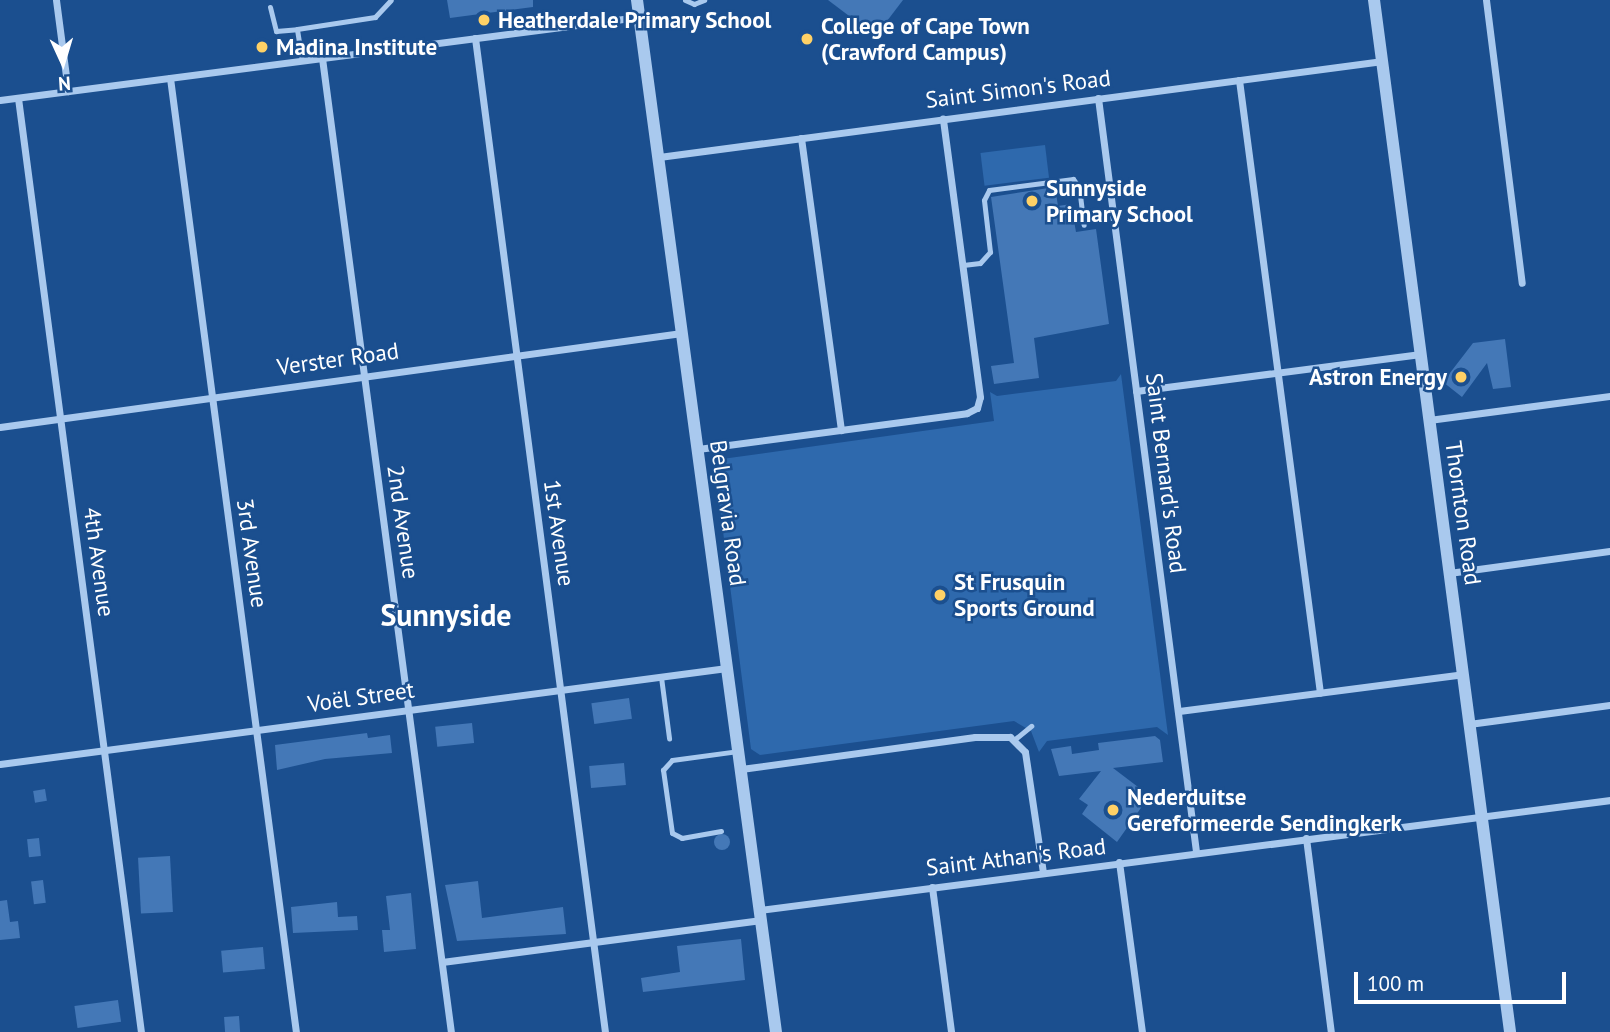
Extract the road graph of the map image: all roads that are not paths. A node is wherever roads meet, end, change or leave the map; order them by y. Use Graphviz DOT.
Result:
graph roads {
  1 [pos="56,0"];
  2 [pos="391,0"];
  3 [pos="637,0"];
  4 [pos="685,0"];
  5 [pos="704,0"];
  6 [pos="1374,0"];
  7 [pos="1486,0"];
  8 [pos="270,7"];
  9 [pos="639,18"];
  10 [pos="297,29"];
  11 [pos="475,38"];
  12 [pos="322,58"];
  13 [pos="302,61"];
  14 [pos="1383,61"];
  15 [pos="170,78"];
  16 [pos="1239,80"];
  17 [pos="68,91"];
  18 [pos="18,98"];
  19 [pos="1098,98"];
  20 [pos="0,100"];
  21 [pos="943,118"];
  22 [pos="801,138"];
  23 [pos="659,156"];
  24 [pos="1084,225"];
  25 [pos="963,265"];
  26 [pos="1522,283"];
  27 [pos="682,333"];
  28 [pos="1421,354"];
  29 [pos="516,355"];
  30 [pos="1278,372"];
  31 [pos="364,375"];
  32 [pos="1136,391"];
  33 [pos="212,396"];
  34 [pos="1610,396"];
  35 [pos="60,418"];
  36 [pos="1429,420"];
  37 [pos="0,427"];
  38 [pos="841,430"];
  39 [pos="698,449"];
  40 [pos="1610,551"];
  41 [pos="1450,573"];
  42 [pos="727,668"];
  43 [pos="1463,674"];
  44 [pos="661,677"];
  45 [pos="560,690"];
  46 [pos="1320,693"];
  47 [pos="1610,705"];
  48 [pos="408,710"];
  49 [pos="1179,711"];
  50 [pos="1469,724"];
  51 [pos="1031,726"];
  52 [pos="256,730"];
  53 [pos="669,738"];
  54 [pos="1016,740"];
  55 [pos="104,750"];
  56 [pos="739,751"];
  57 [pos="0,764"];
  58 [pos="741,769"];
  59 [pos="1610,800"];
  60 [pos="1483,816"];
  61 [pos="721,831"];
  62 [pos="1306,838"];
  63 [pos="1196,852"];
  64 [pos="1119,862"];
  65 [pos="1042,872"];
  66 [pos="932,887"];
  67 [pos="760,915"];
  68 [pos="593,942"];
  69 [pos="442,962"];
  70 [pos="141,1032"];
  71 [pos="296,1032"];
  72 [pos="451,1032"];
  73 [pos="605,1032"];
  74 [pos="776,1032"];
  75 [pos="951,1032"];
  76 [pos="1142,1032"];
  77 [pos="1331,1032"];
  78 [pos="1510,1032"];
  1 -- 17 [label="street"];
  2 -- 10 [label="lane"];
  3 -- 9 [label="street, Belgravia Road"];
  4 -- 5 [label="lane"];
  6 -- 14 [label="street, Thornton Road"];
  7 -- 26 [label="street"];
  8 -- 10 [label="lane"];
  9 -- 11 [label="street"];
  9 -- 23 [label="street, Belgravia Road"];
  10 -- 13 [label="lane"];
  11 -- 12 [label="street"];
  11 -- 29 [label="street, 1st Avenue"];
  12 -- 13 [label="street"];
  12 -- 31 [label="street, 2nd Avenue"];
  13 -- 15 [label="street"];
  14 -- 16 [label="street, Saint Simon's Road"];
  14 -- 28 [label="street, Thornton Road"];
  15 -- 17 [label="street"];
  15 -- 33 [label="street, 3rd Avenue"];
  16 -- 19 [label="street, Saint Simon's Road"];
  16 -- 30 [label="street"];
  17 -- 18 [label="street"];
  18 -- 20 [label="street"];
  18 -- 35 [label="street, 4th Avenue"];
  19 -- 21 [label="street, Saint Simon's Road"];
  19 -- 32 [label="street, Saint Bernard's Road"];
  21 -- 22 [label="street, Saint Simon's Road"];
  21 -- 25 [label="street"];
  22 -- 23 [label="street, Saint Simon's Road"];
  22 -- 38 [label="street"];
  23 -- 27 [label="street, Belgravia Road"];
  24 -- 25 [label="lane"];
  25 -- 38 [label="street"];
  27 -- 29 [label="street, Verster Road"];
  27 -- 39 [label="street, Belgravia Road"];
  28 -- 30 [label="street"];
  28 -- 36 [label="street, Thornton Road"];
  29 -- 31 [label="street, Verster Road"];
  29 -- 45 [label="street, 1st Avenue"];
  30 -- 32 [label="street"];
  30 -- 46 [label="street"];
  31 -- 33 [label="street, Verster Road"];
  31 -- 48 [label="street, 2nd Avenue"];
  32 -- 49 [label="street, Saint Bernard's Road"];
  33 -- 35 [label="street, Verster Road"];
  33 -- 52 [label="street, 3rd Avenue"];
  34 -- 36 [label="street"];
  35 -- 37 [label="street, Verster Road"];
  35 -- 55 [label="street, 4th Avenue"];
  36 -- 41 [label="street, Thornton Road"];
  38 -- 39 [label="street"];
  39 -- 42 [label="street, Belgravia Road"];
  40 -- 41 [label="street"];
  41 -- 43 [label="street, Thornton Road"];
  42 -- 44 [label="street, Voël Street"];
  42 -- 56 [label="street, Belgravia Road"];
  43 -- 46 [label="street"];
  43 -- 50 [label="street, Thornton Road"];
  44 -- 45 [label="street, Voël Street"];
  44 -- 53 [label="lane"];
  45 -- 48 [label="street, Voël Street"];
  45 -- 68 [label="street, 1st Avenue"];
  46 -- 49 [label="street"];
  47 -- 50 [label="street"];
  48 -- 52 [label="street, Voël Street"];
  48 -- 69 [label="street, 2nd Avenue"];
  49 -- 63 [label="street, Saint Bernard's Road"];
  50 -- 60 [label="street, Thornton Road"];
  51 -- 54 [label="lane"];
  52 -- 55 [label="street, Voël Street"];
  52 -- 71 [label="street, 3rd Avenue"];
  54 -- 58 [label="street"];
  54 -- 65 [label="street"];
  55 -- 57 [label="street, Voël Street"];
  55 -- 70 [label="street, 4th Avenue"];
  56 -- 58 [label="street, Belgravia Road"];
  56 -- 61 [label="lane"];
  58 -- 67 [label="street, Belgravia Road"];
  59 -- 60 [label="street, Saint Athan's Road"];
  60 -- 62 [label="street, Saint Athan's Road"];
  60 -- 78 [label="street, Thornton Road"];
  62 -- 63 [label="street, Saint Athan's Road"];
  62 -- 77 [label="street"];
  63 -- 64 [label="street, Saint Athan's Road"];
  64 -- 65 [label="street, Saint Athan's Road"];
  64 -- 76 [label="street"];
  65 -- 66 [label="street, Saint Athan's Road"];
  66 -- 67 [label="street, Saint Athan's Road"];
  66 -- 75 [label="street"];
  67 -- 68 [label="street, Saint Athan's Road"];
  67 -- 74 [label="street, Belgravia Road"];
  68 -- 69 [label="street, Saint Athan's Road"];
  68 -- 73 [label="street, 1st Avenue"];
  69 -- 72 [label="street, 2nd Avenue"];
}
